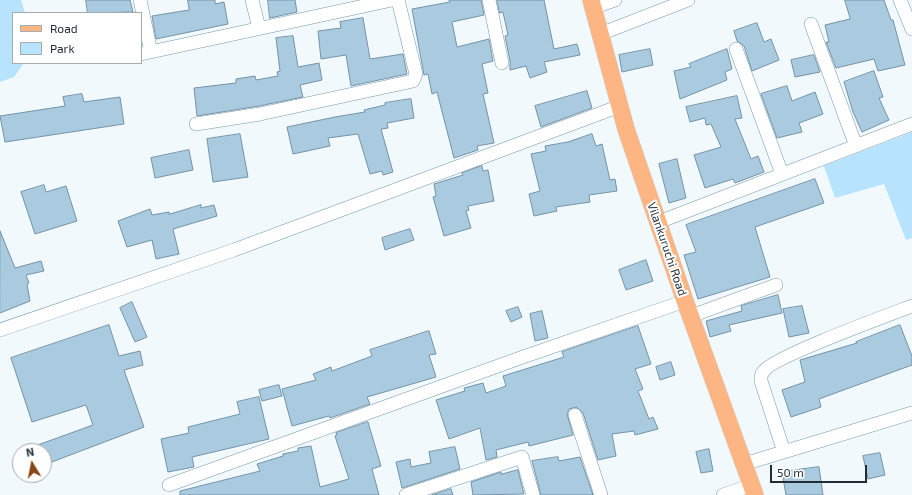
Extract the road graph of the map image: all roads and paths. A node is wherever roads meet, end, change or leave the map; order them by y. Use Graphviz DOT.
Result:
graph roads {
  1 [pos="140,0"];
  2 [pos="252,0"];
  3 [pos="392,0"];
  4 [pos="398,0"];
  5 [pos="489,0"];
  6 [pos="615,0"];
  7 [pos="688,0"];
  8 [pos="900,0"];
  9 [pos="592,4"];
  10 [pos="141,12"];
  11 [pos="142,18"];
  12 [pos="811,24"];
  13 [pos="259,28"];
  14 [pos="912,29"];
  15 [pos="600,34"];
  16 [pos="736,49"];
  17 [pos="146,53"];
  18 [pos="502,63"];
  19 [pos="620,106"];
  20 [pos="196,124"];
  21 [pos="912,124"];
  22 [pos="856,146"];
  23 [pos="782,174"];
  24 [pos="659,222"];
  25 [pos="776,286"];
  26 [pos="912,306"];
  27 [pos="688,309"];
  28 [pos="0,330"];
  29 [pos="912,413"];
  30 [pos="575,415"];
  31 [pos="784,452"];
  32 [pos="744,464"];
  33 [pos="169,485"];
  34 [pos="754,490"];
  35 [pos="406,495"];
  36 [pos="534,495"];
  37 [pos="601,495"];
  38 [pos="723,495"];
  1 -- 10 [label="street"];
  2 -- 13 [label="street"];
  3 -- 13 [label="street"];
  4 -- 20 [label="street"];
  5 -- 18 [label="street"];
  6 -- 9 [label="street"];
  7 -- 15 [label="street"];
  8 -- 14 [label="street"];
  9 -- 15 [label="main road, Vilankuruchi Road"];
  11 -- 17 [label="street"];
  12 -- 22 [label="street"];
  13 -- 17 [label="street"];
  15 -- 19 [label="main road, Vilankuruchi Road"];
  16 -- 23 [label="street"];
  19 -- 24 [label="main road, Vilankuruchi Road"];
  19 -- 28 [label="street"];
  21 -- 22 [label="street"];
  22 -- 23 [label="street"];
  23 -- 24 [label="street"];
  24 -- 27 [label="main road, Vilankuruchi Road"];
  25 -- 27 [label="street"];
  26 -- 31 [label="street"];
  27 -- 32 [label="main road, Vilankuruchi Road"];
  27 -- 33 [label="street"];
  29 -- 31 [label="street"];
  30 -- 37 [label="street"];
  31 -- 32 [label="street"];
  32 -- 34 [label="main road, Vilankuruchi Road"];
  34 -- 38 [label="street"];
  35 -- 36 [label="street"];
}
